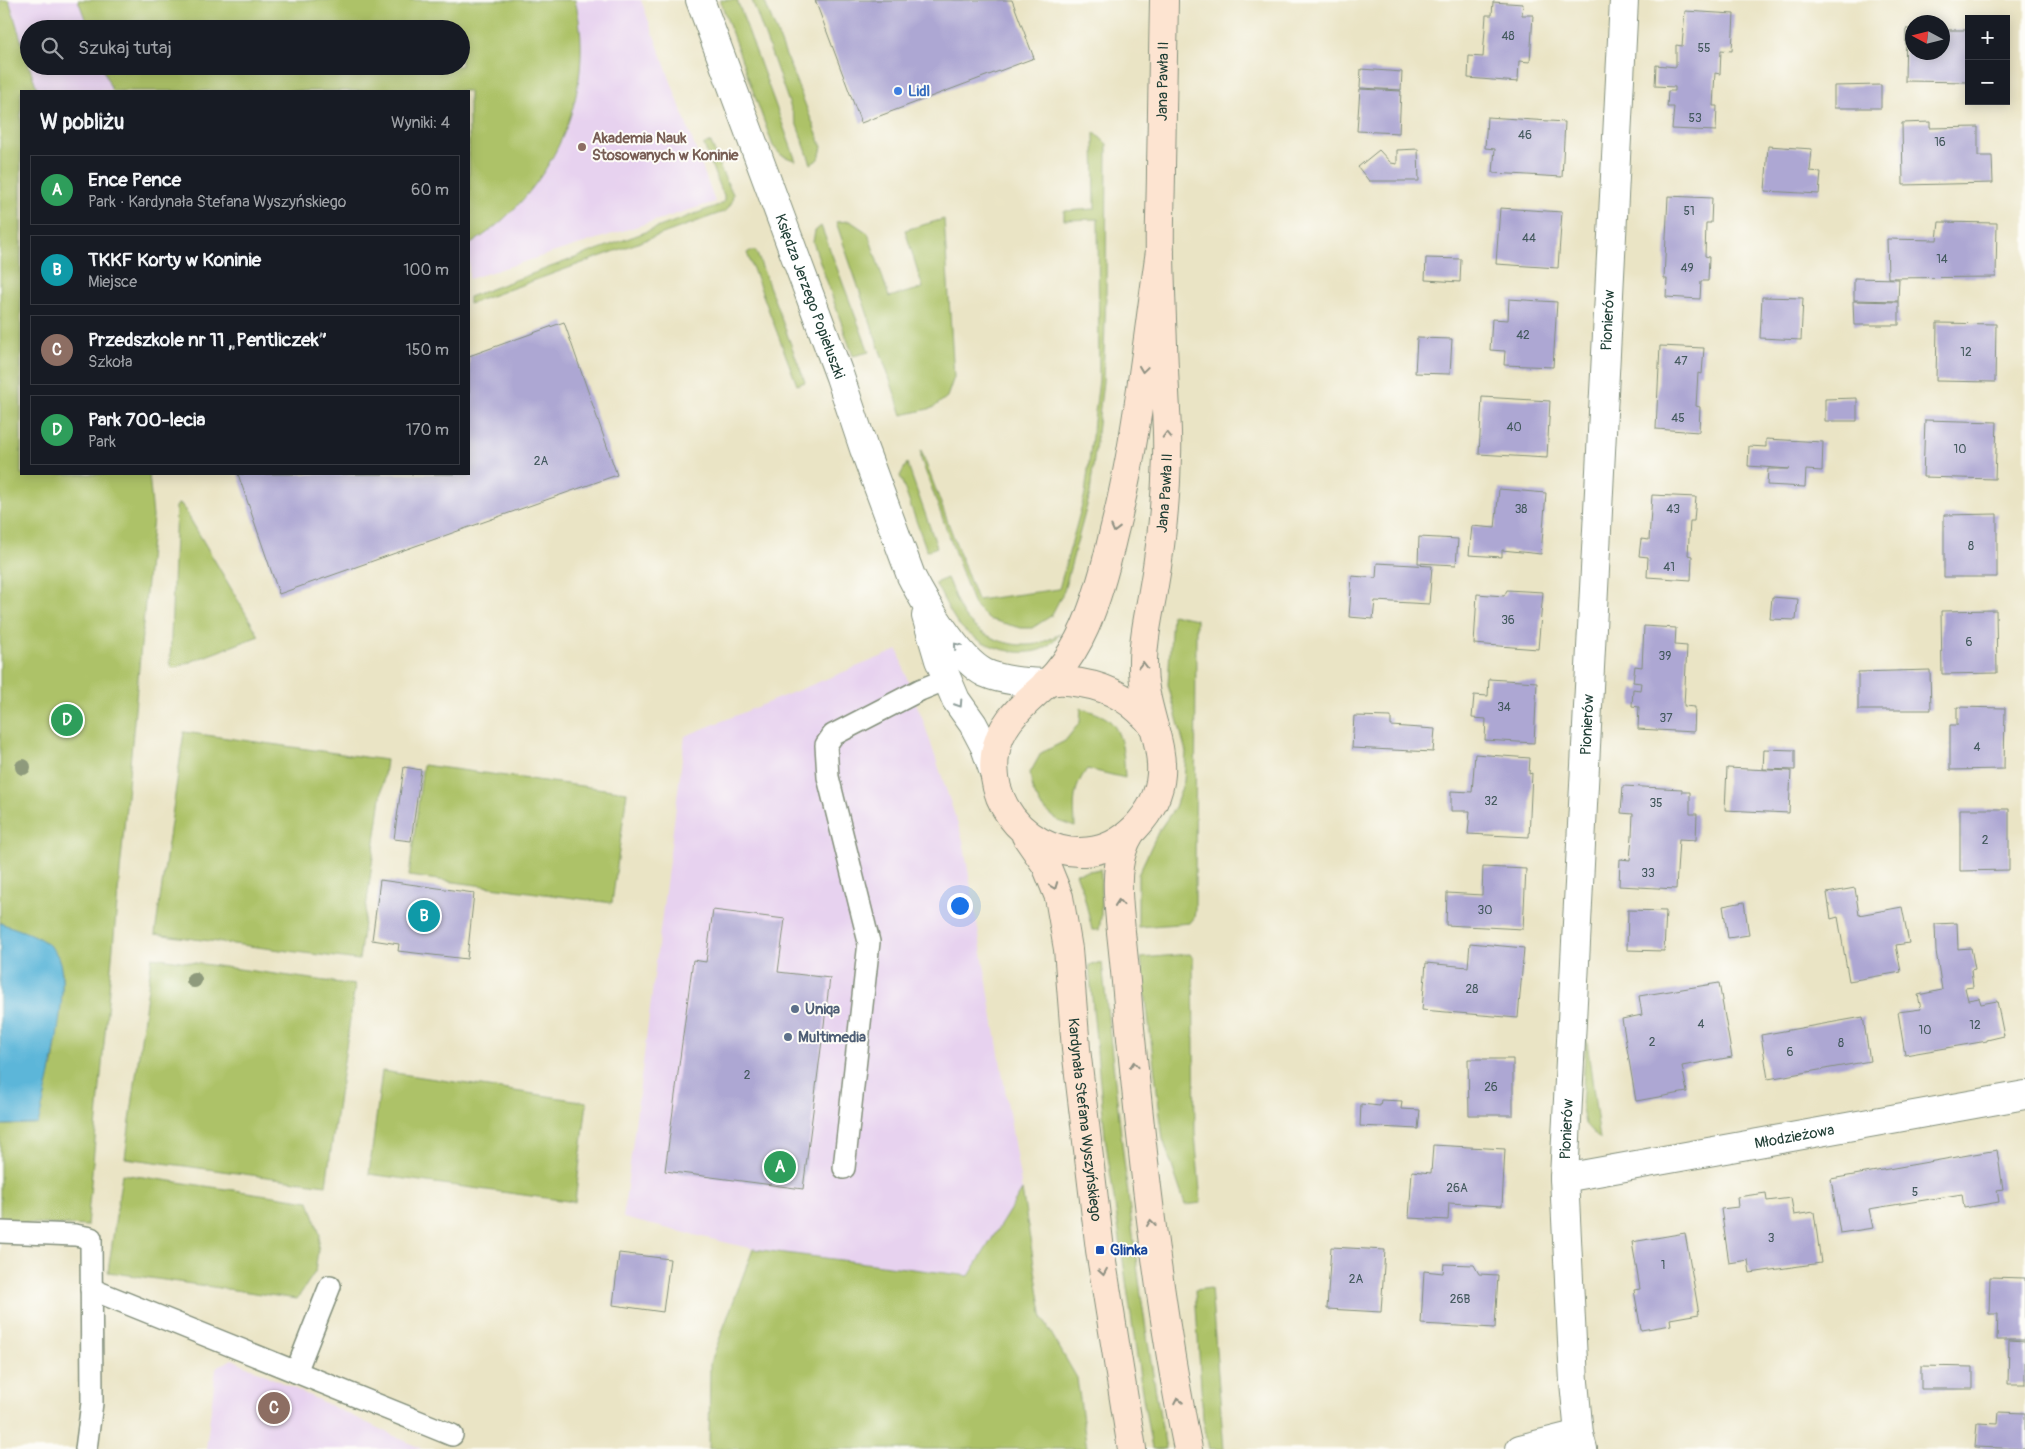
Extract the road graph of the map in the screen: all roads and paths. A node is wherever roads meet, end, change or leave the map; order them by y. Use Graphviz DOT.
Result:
graph roads {
  1 [pos="700,0"];
  2 [pos="1164,0"];
  3 [pos="1624,0"];
  4 [pos="1160,251"];
  5 [pos="920,593"];
  6 [pos="947,679"];
  7 [pos="1046,683"];
  8 [pos="1156,730"];
  9 [pos="994,773"];
  10 [pos="1020,829"];
  11 [pos="1131,832"];
  12 [pos="2025,1095"];
  13 [pos="844,1168"];
  14 [pos="1564,1178"];
  15 [pos="0,1232"];
  16 [pos="330,1286"];
  17 [pos="91,1289"];
  18 [pos="296,1372"];
  19 [pos="452,1434"];
  20 [pos="1581,1442"];
  21 [pos="86,1449"];
  22 [pos="1132,1449"];
  23 [pos="1188,1449"];
  24 [pos="1520,1449"];
  1 -- 5 [label="street, Księdza Jerzego Popiełuszki"];
  2 -- 4 [label="main road, Jana Pawła II"];
  3 -- 14 [label="street, Pionierów"];
  4 -- 7 [label="main road, Jana Pawła II, one-way"];
  8 -- 4 [label="main road, Jana Pawła II, one-way"];
  5 -- 6 [label="street, Księdza Jerzego Popiełuszki"];
  7 -- 5 [label="street, Księdza Jerzego Popiełuszki, one-way"];
  6 -- 9 [label="street, Księdza Jerzego Popiełuszki, one-way"];
  6 -- 13 [label="lane"];
  7 -- 8 [label="main road"];
  7 -- 9 [label="main road"];
  8 -- 11 [label="main road"];
  9 -- 10 [label="main road"];
  10 -- 11 [label="main road"];
  10 -- 22 [label="main road, Kardynała Stefana Wyszyńskiego, one-way"];
  23 -- 11 [label="main road, one-way"];
  12 -- 14 [label="street, Młodzieżowa"];
  14 -- 20 [label="street, Pionierów"];
  15 -- 17 [label="lane"];
  16 -- 18 [label="lane"];
  17 -- 18 [label="lane"];
  17 -- 21 [label="lane"];
  18 -- 19 [label="lane"];
  20 -- 24 [label="street"];
}
